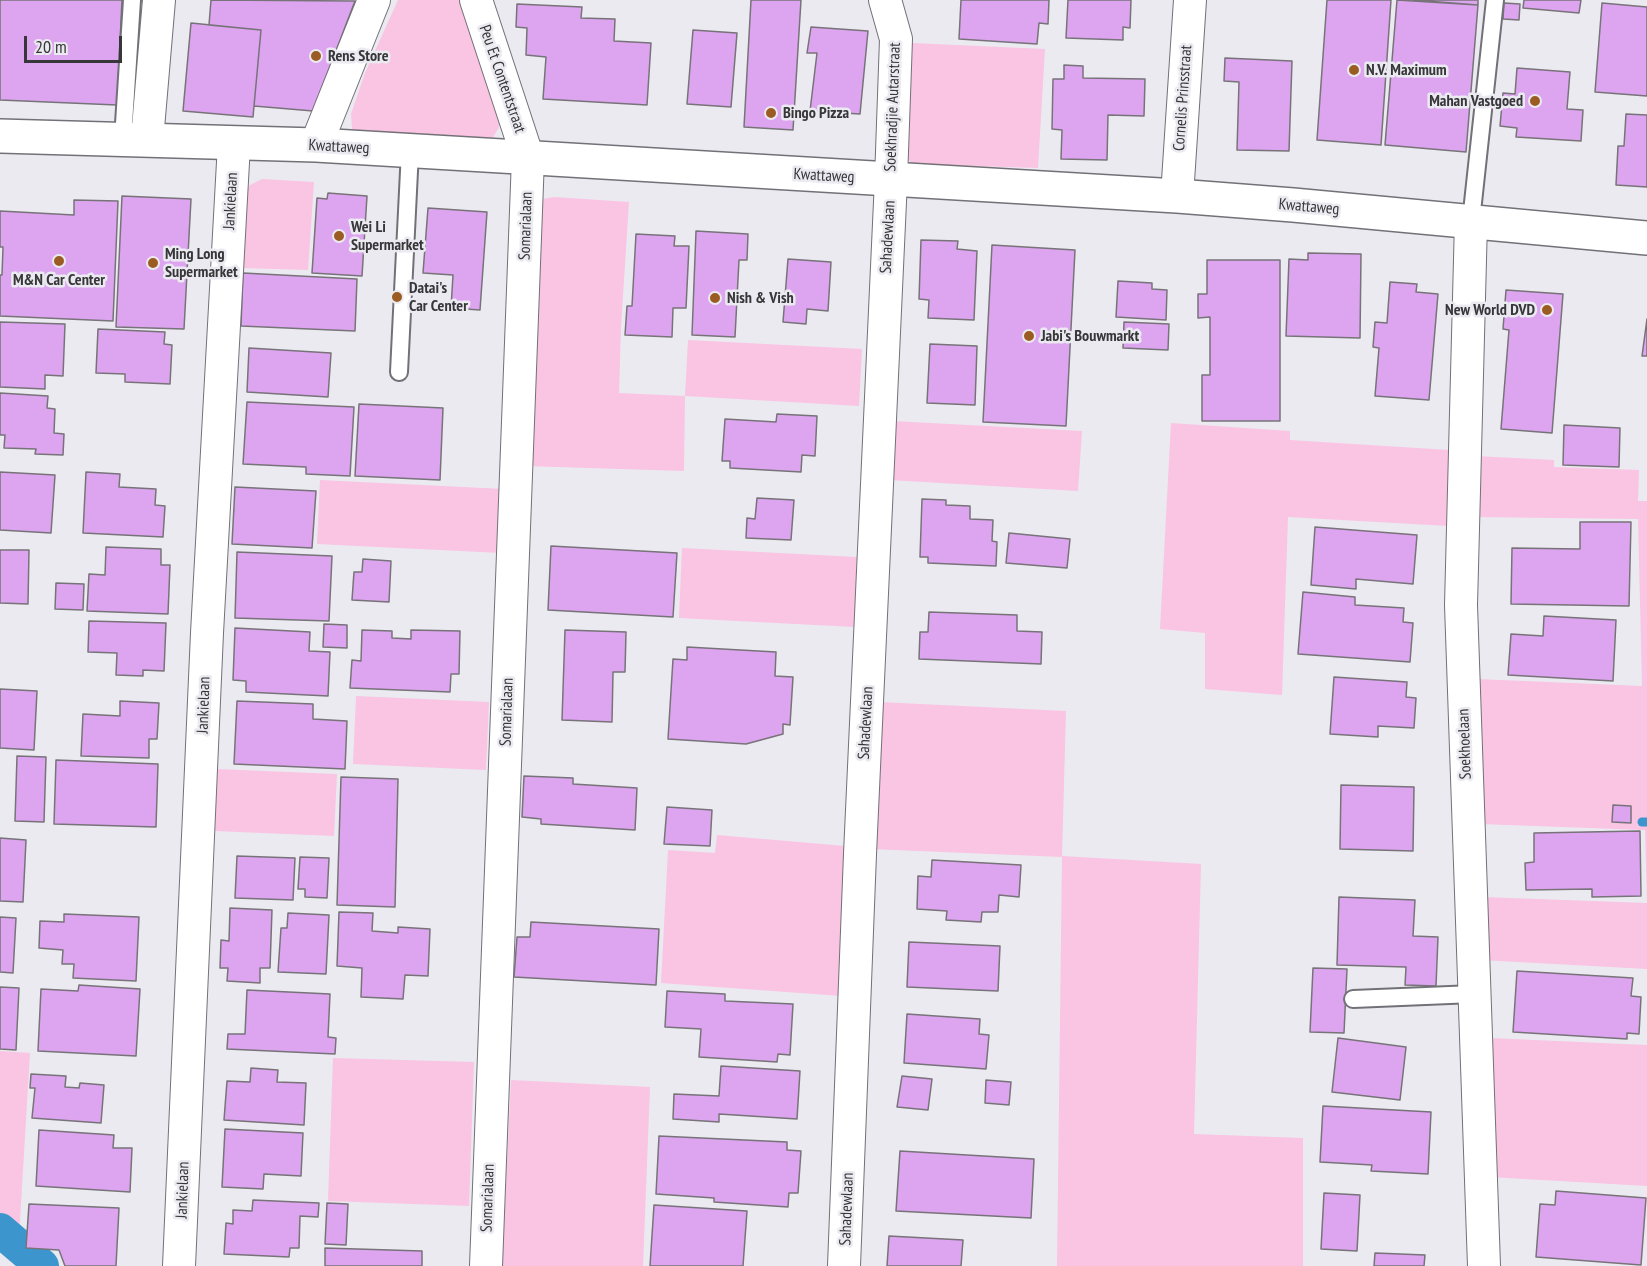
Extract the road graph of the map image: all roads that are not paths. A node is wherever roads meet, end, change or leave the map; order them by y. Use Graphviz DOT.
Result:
graph roads {
  1 [pos="132,0"];
  2 [pos="159,0"];
  3 [pos="374,0"];
  4 [pos="476,0"];
  5 [pos="885,0"];
  6 [pos="1190,0"];
  7 [pos="1495,0"];
  8 [pos="0,136"];
  9 [pos="135,140"];
  10 [pos="234,144"];
  11 [pos="316,145"];
  12 [pos="410,151"];
  13 [pos="528,158"];
  14 [pos="891,180"];
  15 [pos="1177,196"];
  16 [pos="1471,221"];
  17 [pos="1647,238"];
  18 [pos="399,372"];
  19 [pos="1474,994"];
  20 [pos="1353,999"];
  21 [pos="179,1266"];
  22 [pos="486,1266"];
  23 [pos="844,1266"];
  24 [pos="1484,1266"];
  1 -- 9 [label="lane"];
  2 -- 9 [label="street"];
  3 -- 11 [label="street"];
  4 -- 13 [label="street, Peu Et Contentstraat"];
  5 -- 14 [label="street, Soekhradjie Autarstraat"];
  6 -- 15 [label="street, Cornelis Prinsstraat"];
  7 -- 16 [label="lane"];
  8 -- 9 [label="main road, Kwattaweg"];
  9 -- 10 [label="main road, Kwattaweg"];
  10 -- 11 [label="main road, Kwattaweg"];
  10 -- 21 [label="street, Jankielaan"];
  11 -- 12 [label="main road, Kwattaweg"];
  12 -- 13 [label="main road, Kwattaweg"];
  12 -- 18 [label="lane"];
  13 -- 14 [label="main road, Kwattaweg"];
  13 -- 22 [label="street, Somarialaan"];
  14 -- 15 [label="main road, Kwattaweg"];
  14 -- 23 [label="street, Sahadewlaan"];
  15 -- 16 [label="main road, Kwattaweg"];
  16 -- 17 [label="main road, Kwattaweg"];
  16 -- 19 [label="street, Soekhoelaan"];
  19 -- 20 [label="lane"];
  19 -- 24 [label="street, Soekhoelaan"];
}
